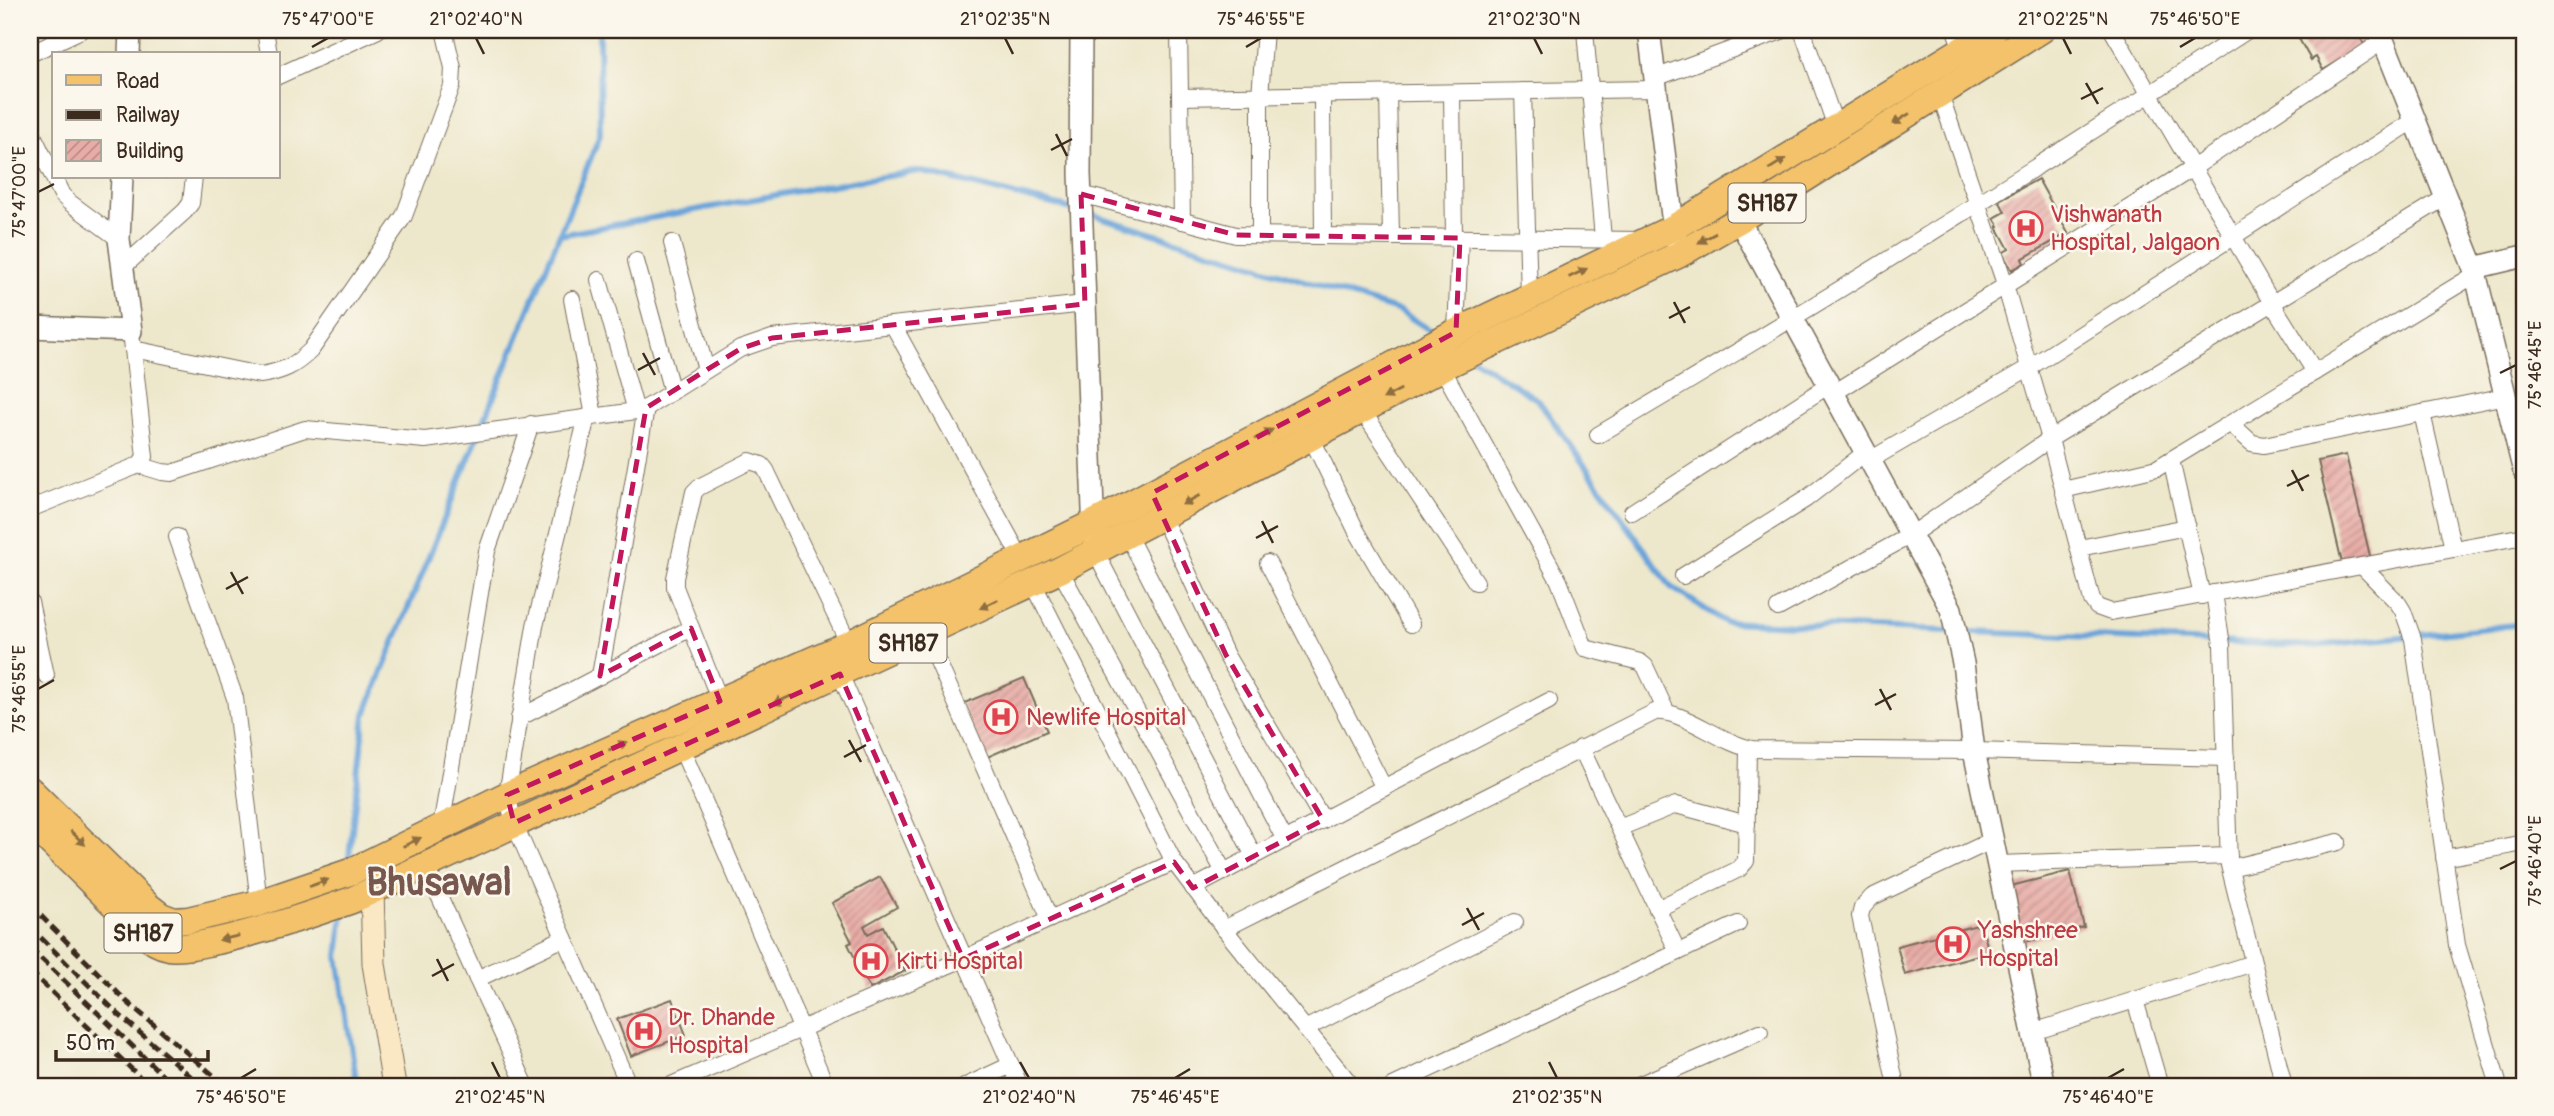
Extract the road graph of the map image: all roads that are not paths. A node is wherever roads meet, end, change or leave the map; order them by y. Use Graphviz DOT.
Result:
graph roads {
  1 [pos="80,30"];
  2 [pos="130,30"];
  3 [pos="265,30"];
  4 [pos="378,30"];
  5 [pos="444,30"];
  6 [pos="1081,30"];
  7 [pos="1179,30"];
  8 [pos="1265,30"];
  9 [pos="1586,30"];
  10 [pos="1649,30"];
  11 [pos="1784,30"];
  12 [pos="1802,30"];
  13 [pos="1994,30"];
  14 [pos="2041,30"];
  15 [pos="2112,30"];
  16 [pos="2248,30"];
  17 [pos="2381,36"];
  18 [pos="1963,51"];
  19 [pos="129,52"];
  20 [pos="268,52"];
  21 [pos="30,54"];
  22 [pos="280,75"];
  23 [pos="1656,83"];
  24 [pos="1590,90"];
  25 [pos="1523,91"];
  26 [pos="1452,93"];
  27 [pos="1388,94"];
  28 [pos="1940,94"];
  29 [pos="1322,95"];
  30 [pos="2150,95"];
  31 [pos="1259,96"];
  32 [pos="1180,97"];
  33 [pos="2415,120"];
  34 [pos="1836,127"];
  35 [pos="30,130"];
  36 [pos="49,158"];
  37 [pos="2193,168"];
  38 [pos="55,178"];
  39 [pos="122,178"];
  40 [pos="194,178"];
  41 [pos="1080,194"];
  42 [pos="2446,197"];
  43 [pos="1978,205"];
  44 [pos="1739,220"];
  45 [pos="1182,221"];
  46 [pos="1673,228"];
  47 [pos="1260,235"];
  48 [pos="1323,236"];
  49 [pos="1391,236"];
  50 [pos="2233,237"];
  51 [pos="1457,238"];
  52 [pos="1527,238"];
  53 [pos="119,239"];
  54 [pos="1603,239"];
  55 [pos="1648,240"];
  56 [pos="672,243"];
  57 [pos="1678,255"];
  58 [pos="2524,256"];
  59 [pos="636,261"];
  60 [pos="122,268"];
  61 [pos="2475,271"];
  62 [pos="599,280"];
  63 [pos="2005,284"];
  64 [pos="1529,297"];
  65 [pos="572,299"];
  66 [pos="2272,303"];
  67 [pos="1085,304"];
  68 [pos="1794,320"];
  69 [pos="894,325"];
  70 [pos="30,327"];
  71 [pos="1453,333"];
  72 [pos="132,340"];
  73 [pos="1439,360"];
  74 [pos="2029,367"];
  75 [pos="706,370"];
  76 [pos="2315,372"];
  77 [pos="1832,389"];
  78 [pos="672,391"];
  79 [pos="2506,396"];
  80 [pos="641,409"];
  81 [pos="1362,410"];
  82 [pos="2422,413"];
  83 [pos="590,417"];
  84 [pos="526,425"];
  85 [pos="2231,425"];
  86 [pos="1598,435"];
  87 [pos="1311,437"];
  88 [pos="2050,439"];
  89 [pos="1868,456"];
  90 [pos="2171,460"];
  91 [pos="139,465"];
  92 [pos="2524,472"];
  93 [pos="2063,491"];
  94 [pos="30,509"];
  95 [pos="1632,512"];
  96 [pos="1163,516"];
  97 [pos="1094,523"];
  98 [pos="2187,527"];
  99 [pos="1127,534"];
  100 [pos="1911,535"];
  101 [pos="2524,536"];
  102 [pos="177,537"];
  103 [pos="2078,548"];
  104 [pos="2453,550"];
  105 [pos="1095,551"];
  106 [pos="1268,563"];
  107 [pos="2362,566"];
  108 [pos="1060,570"];
  109 [pos="1027,572"];
  110 [pos="1683,576"];
  111 [pos="1476,582"];
  112 [pos="2208,594"];
  113 [pos="30,603"];
  114 [pos="1779,608"];
  115 [pos="1411,624"];
  116 [pos="691,628"];
  117 [pos="926,634"];
  118 [pos="849,644"];
  119 [pos="839,674"];
  120 [pos="46,675"];
  121 [pos="600,676"];
  122 [pos="720,701"];
  123 [pos="1549,701"];
  124 [pos="1666,711"];
  125 [pos="519,718"];
  126 [pos="680,745"];
  127 [pos="1581,748"];
  128 [pos="1748,749"];
  129 [pos="1974,751"];
  130 [pos="2226,758"];
  131 [pos="1384,788"];
  132 [pos="30,790"];
  133 [pos="507,795"];
  134 [pos="1323,820"];
  135 [pos="30,821"];
  136 [pos="514,823"];
  137 [pos="1746,824"];
  138 [pos="441,827"];
  139 [pos="1619,828"];
  140 [pos="1284,840"];
  141 [pos="1993,840"];
  142 [pos="2337,842"];
  143 [pos="2524,843"];
  144 [pos="1254,856"];
  145 [pos="2444,858"];
  146 [pos="1174,862"];
  147 [pos="2230,862"];
  148 [pos="1998,864"];
  149 [pos="425,865"];
  150 [pos="1224,872"];
  151 [pos="1193,888"];
  152 [pos="362,895"];
  153 [pos="259,903"];
  154 [pos="1657,909"];
  155 [pos="1050,919"];
  156 [pos="1515,922"];
  157 [pos="1738,924"];
  158 [pos="1224,929"];
  159 [pos="564,938"];
  160 [pos="1678,952"];
  161 [pos="963,959"];
  162 [pos="2253,963"];
  163 [pos="477,979"];
  164 [pos="2135,1000"];
  165 [pos="802,1029"];
  166 [pos="1306,1029"];
  167 [pos="1760,1032"];
  168 [pos="2033,1032"];
  169 [pos="1011,1065"];
  170 [pos="394,1086"];
  171 [pos="526,1086"];
  172 [pos="629,1086"];
  173 [pos="669,1086"];
  174 [pos="826,1086"];
  175 [pos="966,1086"];
  176 [pos="1020,1086"];
  177 [pos="1352,1086"];
  178 [pos="1393,1086"];
  179 [pos="1636,1086"];
  180 [pos="1896,1086"];
  181 [pos="2045,1086"];
  182 [pos="2160,1086"];
  183 [pos="2284,1086"];
  184 [pos="2499,1086"];
  1 -- 21 [label="street"];
  2 -- 19 [label="street"];
  3 -- 20 [label="street"];
  4 -- 22 [label="street"];
  5 -- 72 [label="street"];
  6 -- 41 [label="street"];
  7 -- 32 [label="street"];
  8 -- 31 [label="street"];
  9 -- 24 [label="street"];
  10 -- 23 [label="street"];
  11 -- 23 [label="street"];
  12 -- 34 [label="street"];
  13 -- 18 [label="main road, SH187"];
  14 -- 18 [label="main road, SH187"];
  15 -- 30 [label="street"];
  16 -- 30 [label="street"];
  17 -- 33 [label="street"];
  17 -- 37 [label="street"];
  18 -- 28 [label="main road, SH187"];
  18 -- 34 [label="main road, SH187"];
  23 -- 24 [label="street"];
  23 -- 46 [label="street"];
  24 -- 25 [label="street"];
  24 -- 54 [label="street"];
  25 -- 26 [label="street"];
  25 -- 52 [label="street"];
  26 -- 27 [label="street"];
  26 -- 51 [label="street"];
  27 -- 29 [label="street"];
  27 -- 49 [label="street"];
  28 -- 43 [label="street"];
  28 -- 44 [label="main road, SH187, one-way"];
  29 -- 31 [label="street"];
  29 -- 48 [label="street"];
  30 -- 37 [label="street"];
  30 -- 43 [label="street"];
  31 -- 32 [label="street"];
  31 -- 47 [label="street"];
  32 -- 45 [label="street"];
  33 -- 42 [label="street"];
  33 -- 50 [label="street"];
  46 -- 34 [label="main road, SH187, one-way"];
  35 -- 36 [label="street"];
  37 -- 50 [label="street"];
  37 -- 63 [label="street"];
  38 -- 53 [label="street"];
  39 -- 53 [label="street"];
  40 -- 60 [label="street"];
  41 -- 45 [label="street"];
  41 -- 67 [label="street"];
  42 -- 61 [label="street"];
  42 -- 66 [label="street"];
  43 -- 63 [label="street"];
  43 -- 68 [label="street"];
  44 -- 57 [label="main road, SH187, one-way"];
  44 -- 68 [label="street"];
  45 -- 47 [label="street"];
  46 -- 55 [label="main road, SH187"];
  46 -- 57 [label="street"];
  47 -- 48 [label="street"];
  48 -- 49 [label="street"];
  49 -- 51 [label="street"];
  50 -- 66 [label="street"];
  50 -- 74 [label="street"];
  51 -- 52 [label="street"];
  51 -- 71 [label="street"];
  52 -- 54 [label="street"];
  52 -- 64 [label="street"];
  53 -- 60 [label="street"];
  54 -- 55 [label="street"];
  64 -- 55 [label="main road, SH187, one-way"];
  56 -- 75 [label="street"];
  57 -- 73 [label="main road, SH187"];
  58 -- 61 [label="street"];
  59 -- 78 [label="street"];
  60 -- 72 [label="street"];
  61 -- 76 [label="street"];
  61 -- 79 [label="street"];
  62 -- 80 [label="street"];
  63 -- 74 [label="street"];
  63 -- 77 [label="street"];
  64 -- 71 [label="main road, SH187"];
  65 -- 83 [label="street"];
  66 -- 76 [label="street"];
  66 -- 88 [label="street"];
  67 -- 69 [label="street"];
  67 -- 97 [label="street"];
  68 -- 77 [label="street"];
  68 -- 86 [label="street"];
  69 -- 75 [label="street"];
  69 -- 109 [label="street"];
  70 -- 72 [label="street"];
  71 -- 73 [label="main road, SH187"];
  72 -- 91 [label="street"];
  73 -- 81 [label="main road, SH187, one-way"];
  97 -- 73 [label="main road, SH187, one-way"];
  73 -- 124 [label="street"];
  74 -- 88 [label="street"];
  74 -- 89 [label="street"];
  75 -- 78 [label="street"];
  76 -- 85 [label="street"];
  77 -- 89 [label="street"];
  77 -- 95 [label="street"];
  78 -- 80 [label="street"];
  79 -- 82 [label="street"];
  79 -- 92 [label="street"];
  80 -- 83 [label="street"];
  80 -- 121 [label="street"];
  81 -- 87 [label="main road, SH187"];
  81 -- 111 [label="street"];
  82 -- 85 [label="street"];
  82 -- 104 [label="street"];
  83 -- 84 [label="street"];
  83 -- 125 [label="street"];
  84 -- 91 [label="street"];
  84 -- 138 [label="street"];
  85 -- 90 [label="street"];
  87 -- 96 [label="main road, SH187, one-way"];
  87 -- 115 [label="street"];
  88 -- 93 [label="street"];
  88 -- 100 [label="street"];
  89 -- 100 [label="street"];
  89 -- 110 [label="street"];
  90 -- 93 [label="street"];
  90 -- 98 [label="street"];
  91 -- 94 [label="street"];
  93 -- 103 [label="street"];
  96 -- 99 [label="main road, SH187"];
  96 -- 134 [label="street"];
  97 -- 105 [label="street"];
  97 -- 109 [label="main road, SH187"];
  98 -- 103 [label="street"];
  98 -- 112 [label="street"];
  99 -- 105 [label="main road, SH187"];
  99 -- 140 [label="street"];
  100 -- 114 [label="street"];
  100 -- 129 [label="street"];
  101 -- 104 [label="street"];
  102 -- 153 [label="street"];
  103 -- 112 [label="street"];
  104 -- 107 [label="street"];
  105 -- 108 [label="main road, SH187"];
  105 -- 144 [label="street"];
  106 -- 131 [label="street"];
  107 -- 112 [label="street"];
  107 -- 145 [label="street"];
  108 -- 109 [label="main road, SH187"];
  108 -- 150 [label="street"];
  109 -- 117 [label="main road, SH187, one-way"];
  109 -- 118 [label="main road, SH187"];
  109 -- 146 [label="street"];
  112 -- 130 [label="street"];
  113 -- 120 [label="street"];
  116 -- 118 [label="street"];
  116 -- 121 [label="street"];
  116 -- 122 [label="street"];
  117 -- 119 [label="main road, SH187"];
  117 -- 155 [label="street"];
  118 -- 122 [label="main road, SH187"];
  119 -- 126 [label="main road, SH187, one-way"];
  119 -- 161 [label="street"];
  121 -- 125 [label="street"];
  133 -- 122 [label="main road, SH187, one-way"];
  123 -- 131 [label="street"];
  124 -- 127 [label="street"];
  124 -- 128 [label="street"];
  125 -- 133 [label="street"];
  126 -- 136 [label="main road, SH187"];
  126 -- 165 [label="street"];
  127 -- 139 [label="street"];
  127 -- 158 [label="street"];
  128 -- 129 [label="street"];
  128 -- 137 [label="street"];
  129 -- 130 [label="street"];
  129 -- 141 [label="street"];
  130 -- 147 [label="street"];
  131 -- 134 [label="street"];
  132 -- 153 [label="main road, SH187, one-way"];
  133 -- 136 [label="street"];
  133 -- 138 [label="main road, SH187"];
  134 -- 140 [label="street"];
  152 -- 135 [label="main road, SH187, one-way"];
  136 -- 149 [label="main road, SH187"];
  136 -- 159 [label="street"];
  137 -- 139 [label="street"];
  137 -- 154 [label="street"];
  153 -- 138 [label="main road, SH187, one-way"];
  139 -- 154 [label="street"];
  140 -- 144 [label="street"];
  141 -- 148 [label="street"];
  141 -- 180 [label="street"];
  142 -- 147 [label="street"];
  143 -- 145 [label="street"];
  144 -- 150 [label="street"];
  145 -- 184 [label="street"];
  146 -- 151 [label="street"];
  146 -- 155 [label="street"];
  147 -- 148 [label="street"];
  147 -- 162 [label="street"];
  148 -- 168 [label="street"];
  149 -- 152 [label="main road, SH187"];
  149 -- 163 [label="street"];
  150 -- 151 [label="street"];
  151 -- 158 [label="street"];
  152 -- 170 [label="main road"];
  154 -- 160 [label="street"];
  155 -- 161 [label="street"];
  156 -- 166 [label="street"];
  157 -- 160 [label="street"];
  158 -- 166 [label="street"];
  159 -- 163 [label="street"];
  159 -- 172 [label="street"];
  160 -- 178 [label="street"];
  161 -- 165 [label="street"];
  161 -- 169 [label="street"];
  162 -- 164 [label="street"];
  162 -- 183 [label="street"];
  163 -- 171 [label="street"];
  164 -- 168 [label="street"];
  164 -- 182 [label="street"];
  165 -- 173 [label="street"];
  165 -- 174 [label="street"];
  166 -- 177 [label="street"];
  167 -- 179 [label="street"];
  168 -- 181 [label="street"];
  169 -- 175 [label="street"];
  169 -- 176 [label="street"];
}
